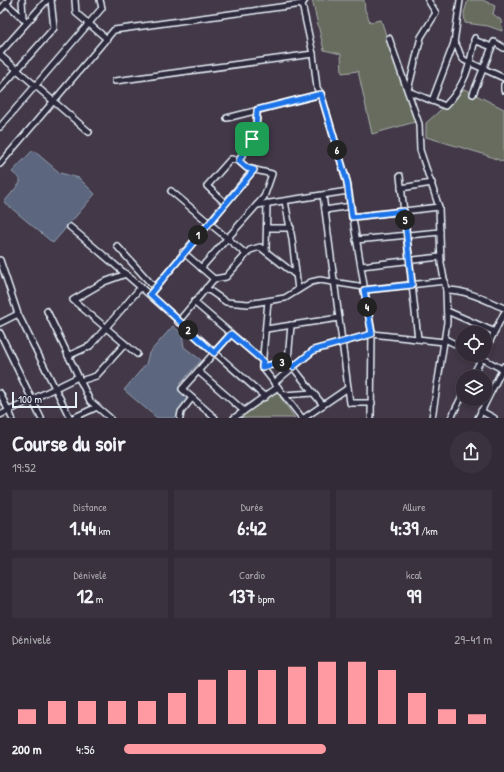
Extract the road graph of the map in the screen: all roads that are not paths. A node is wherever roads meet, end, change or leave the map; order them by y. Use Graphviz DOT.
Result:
graph roads {
  1 [pos="22,0"];
  2 [pos="47,0"];
  3 [pos="51,0"];
  4 [pos="75,0"];
  5 [pos="100,0"];
  6 [pos="428,0"];
  7 [pos="460,0"];
  8 [pos="7,2"];
  9 [pos="304,2"];
  10 [pos="0,10"];
  11 [pos="25,20"];
  12 [pos="89,23"];
  13 [pos="389,38"];
  14 [pos="107,39"];
  15 [pos="454,43"];
  16 [pos="492,47"];
  17 [pos="504,48"];
  18 [pos="0,54"];
  19 [pos="313,54"];
  20 [pos="471,63"];
  21 [pos="483,68"];
  22 [pos="17,70"];
  23 [pos="504,78"];
  24 [pos="115,81"];
  25 [pos="504,85"];
  26 [pos="36,86"];
  27 [pos="0,89"];
  28 [pos="504,90"];
  29 [pos="408,91"];
  30 [pos="321,94"];
  31 [pos="473,94"];
  32 [pos="54,101"];
  33 [pos="432,101"];
  34 [pos="257,110"];
  35 [pos="227,118"];
  36 [pos="0,127"];
  37 [pos="89,132"];
  38 [pos="239,161"];
  39 [pos="0,164"];
  40 [pos="254,170"];
  41 [pos="400,176"];
  42 [pos="432,183"];
  43 [pos="401,188"];
  44 [pos="171,191"];
  45 [pos="348,191"];
  46 [pos="323,195"];
  47 [pos="285,201"];
  48 [pos="226,203"];
  49 [pos="267,203"];
  50 [pos="257,205"];
  51 [pos="351,206"];
  52 [pos="439,207"];
  53 [pos="325,210"];
  54 [pos="404,211"];
  55 [pos="352,217"];
  56 [pos="209,223"];
  57 [pos="70,227"];
  58 [pos="267,228"];
  59 [pos="291,228"];
  60 [pos="440,232"];
  61 [pos="406,235"];
  62 [pos="227,238"];
  63 [pos="356,240"];
  64 [pos="117,246"];
  65 [pos="183,252"];
  66 [pos="266,252"];
  67 [pos="246,254"];
  68 [pos="440,256"];
  69 [pos="0,260"];
  70 [pos="409,260"];
  71 [pos="361,266"];
  72 [pos="201,268"];
  73 [pos="126,274"];
  74 [pos="296,275"];
  75 [pos="214,279"];
  76 [pos="445,281"];
  77 [pos="334,283"];
  78 [pos="412,285"];
  79 [pos="141,287"];
  80 [pos="154,287"];
  81 [pos="206,288"];
  82 [pos="364,288"];
  83 [pos="298,290"];
  84 [pos="446,290"];
  85 [pos="150,294"];
  86 [pos="268,301"];
  87 [pos="194,302"];
  88 [pos="504,308"];
  89 [pos="47,311"];
  90 [pos="447,311"];
  91 [pos="504,313"];
  92 [pos="18,314"];
  93 [pos="339,318"];
  94 [pos="178,322"];
  95 [pos="0,323"];
  96 [pos="291,326"];
  97 [pos="106,328"];
  98 [pos="266,329"];
  99 [pos="494,332"];
  100 [pos="0,333"];
  101 [pos="231,334"];
  102 [pos="372,334"];
  103 [pos="492,336"];
  104 [pos="418,339"];
  105 [pos="444,340"];
  106 [pos="342,342"];
  107 [pos="125,344"];
  108 [pos="456,345"];
  109 [pos="214,353"];
  110 [pos="137,354"];
  111 [pos="68,356"];
  112 [pos="263,361"];
  113 [pos="288,361"];
  114 [pos="492,361"];
  115 [pos="262,367"];
  116 [pos="293,367"];
  117 [pos="503,367"];
  118 [pos="198,371"];
  119 [pos="79,379"];
  120 [pos="276,385"];
  121 [pos="55,388"];
  122 [pos="348,388"];
  123 [pos="0,393"];
  124 [pos="313,393"];
  125 [pos="284,394"];
  126 [pos="265,397"];
  127 [pos="192,398"];
  128 [pos="32,400"];
  129 [pos="372,403"];
  130 [pos="323,405"];
  131 [pos="457,406"];
  132 [pos="97,407"];
  133 [pos="8,411"];
  134 [pos="244,411"];
  135 [pos="481,411"];
  136 [pos="0,415"];
  137 [pos="12,418"];
  138 [pos="40,418"];
  139 [pos="70,418"];
  140 [pos="74,418"];
  141 [pos="110,418"];
  142 [pos="180,418"];
  143 [pos="215,418"];
  144 [pos="234,418"];
  145 [pos="303,418"];
  146 [pos="371,418"];
  147 [pos="432,418"];
  148 [pos="451,418"];
  149 [pos="478,418"];
  150 [pos="494,418"];
  1 -- 11 [label="street"];
  2 -- 11 [label="street"];
  3 -- 22 [label="street"];
  4 -- 12 [label="street"];
  5 -- 12 [label="street"];
  6 -- 29 [label="street"];
  7 -- 15 [label="street"];
  8 -- 10 [label="street"];
  8 -- 11 [label="street"];
  9 -- 14 [label="street"];
  9 -- 19 [label="street"];
  11 -- 18 [label="street"];
  12 -- 14 [label="street"];
  12 -- 26 [label="street"];
  13 -- 29 [label="street"];
  14 -- 32 [label="street"];
  15 -- 20 [label="street"];
  15 -- 33 [label="street"];
  16 -- 17 [label="street"];
  16 -- 20 [label="street"];
  16 -- 21 [label="street"];
  18 -- 22 [label="street"];
  19 -- 24 [label="street"];
  19 -- 30 [label="street"];
  20 -- 21 [label="street"];
  20 -- 33 [label="street"];
  21 -- 23 [label="street"];
  21 -- 31 [label="street"];
  22 -- 26 [label="street"];
  22 -- 27 [label="street"];
  25 -- 28 [label="street"];
  26 -- 32 [label="street"];
  26 -- 36 [label="street"];
  29 -- 33 [label="street"];
  29 -- 42 [label="street"];
  30 -- 34 [label="street"];
  30 -- 45 [label="street"];
  32 -- 37 [label="street"];
  32 -- 39 [label="street"];
  34 -- 35 [label="street"];
  34 -- 38 [label="street"];
  38 -- 40 [label="street"];
  38 -- 48 [label="street"];
  40 -- 48 [label="street"];
  40 -- 50 [label="street"];
  41 -- 43 [label="street"];
  42 -- 43 [label="street"];
  42 -- 52 [label="street"];
  43 -- 54 [label="street"];
  44 -- 56 [label="street"];
  45 -- 46 [label="street"];
  45 -- 51 [label="street"];
  46 -- 47 [label="street"];
  46 -- 53 [label="street"];
  47 -- 49 [label="street"];
  47 -- 59 [label="street"];
  48 -- 56 [label="street"];
  49 -- 50 [label="street"];
  49 -- 58 [label="street"];
  50 -- 62 [label="street"];
  51 -- 53 [label="street"];
  51 -- 55 [label="street"];
  52 -- 54 [label="street"];
  52 -- 60 [label="street"];
  53 -- 77 [label="street"];
  54 -- 55 [label="street"];
  54 -- 61 [label="street"];
  55 -- 63 [label="street"];
  56 -- 62 [label="street"];
  56 -- 65 [label="street"];
  57 -- 73 [label="street"];
  58 -- 59 [label="street"];
  58 -- 66 [label="street"];
  59 -- 74 [label="street"];
  60 -- 61 [label="street"];
  60 -- 68 [label="street"];
  61 -- 63 [label="street"];
  61 -- 70 [label="street"];
  62 -- 67 [label="street"];
  62 -- 72 [label="street"];
  63 -- 71 [label="street"];
  64 -- 80 [label="street"];
  65 -- 72 [label="street"];
  65 -- 80 [label="street"];
  66 -- 67 [label="street"];
  66 -- 74 [label="street"];
  67 -- 75 [label="street"];
  68 -- 70 [label="street"];
  68 -- 76 [label="street"];
  69 -- 92 [label="street"];
  70 -- 71 [label="street"];
  70 -- 78 [label="street"];
  71 -- 82 [label="street"];
  72 -- 75 [label="street"];
  73 -- 79 [label="street"];
  73 -- 97 [label="street"];
  74 -- 83 [label="street"];
  75 -- 81 [label="street"];
  76 -- 78 [label="street"];
  76 -- 84 [label="street"];
  77 -- 82 [label="street"];
  77 -- 83 [label="street"];
  77 -- 93 [label="street"];
  78 -- 82 [label="street"];
  78 -- 104 [label="street"];
  79 -- 85 [label="street"];
  79 -- 97 [label="street"];
  80 -- 85 [label="street"];
  81 -- 86 [label="street"];
  81 -- 87 [label="street"];
  82 -- 102 [label="street"];
  83 -- 86 [label="street"];
  84 -- 88 [label="street"];
  84 -- 90 [label="street"];
  85 -- 94 [label="street"];
  86 -- 98 [label="street"];
  87 -- 94 [label="street"];
  87 -- 101 [label="street"];
  89 -- 111 [label="street"];
  90 -- 99 [label="street"];
  90 -- 105 [label="street"];
  91 -- 99 [label="street"];
  92 -- 95 [label="street"];
  92 -- 121 [label="street"];
  93 -- 96 [label="street"];
  93 -- 106 [label="street"];
  94 -- 109 [label="street"];
  96 -- 98 [label="street"];
  96 -- 113 [label="street"];
  97 -- 107 [label="street"];
  97 -- 111 [label="street"];
  98 -- 112 [label="street"];
  99 -- 103 [label="street"];
  100 -- 128 [label="street"];
  101 -- 109 [label="street"];
  101 -- 112 [label="street"];
  102 -- 104 [label="street"];
  102 -- 106 [label="street"];
  102 -- 129 [label="street"];
  104 -- 105 [label="street"];
  105 -- 108 [label="street"];
  105 -- 147 [label="street"];
  106 -- 116 [label="street"];
  106 -- 122 [label="street"];
  107 -- 110 [label="street"];
  107 -- 119 [label="street"];
  109 -- 118 [label="street"];
  109 -- 126 [label="street"];
  111 -- 119 [label="street"];
  112 -- 115 [label="street"];
  113 -- 115 [label="street"];
  113 -- 116 [label="street"];
  114 -- 117 [label="street"];
  115 -- 120 [label="street"];
  116 -- 120 [label="street"];
  116 -- 124 [label="street"];
  117 -- 135 [label="street"];
  118 -- 127 [label="street"];
  118 -- 134 [label="street"];
  119 -- 121 [label="street"];
  119 -- 132 [label="street"];
  120 -- 125 [label="street"];
  120 -- 126 [label="street"];
  121 -- 128 [label="street"];
  121 -- 139 [label="street"];
  122 -- 129 [label="street"];
  122 -- 130 [label="street"];
  123 -- 133 [label="street"];
  124 -- 125 [label="street"];
  124 -- 130 [label="street"];
  125 -- 145 [label="street"];
  126 -- 134 [label="street"];
  127 -- 142 [label="street"];
  127 -- 143 [label="street"];
  128 -- 133 [label="street"];
  128 -- 138 [label="street"];
  129 -- 146 [label="street"];
  130 -- 145 [label="street"];
  131 -- 148 [label="street"];
  132 -- 140 [label="street"];
  132 -- 141 [label="street"];
  133 -- 136 [label="street"];
  133 -- 137 [label="street"];
  134 -- 144 [label="street"];
  135 -- 149 [label="street"];
  135 -- 150 [label="street"];
}
